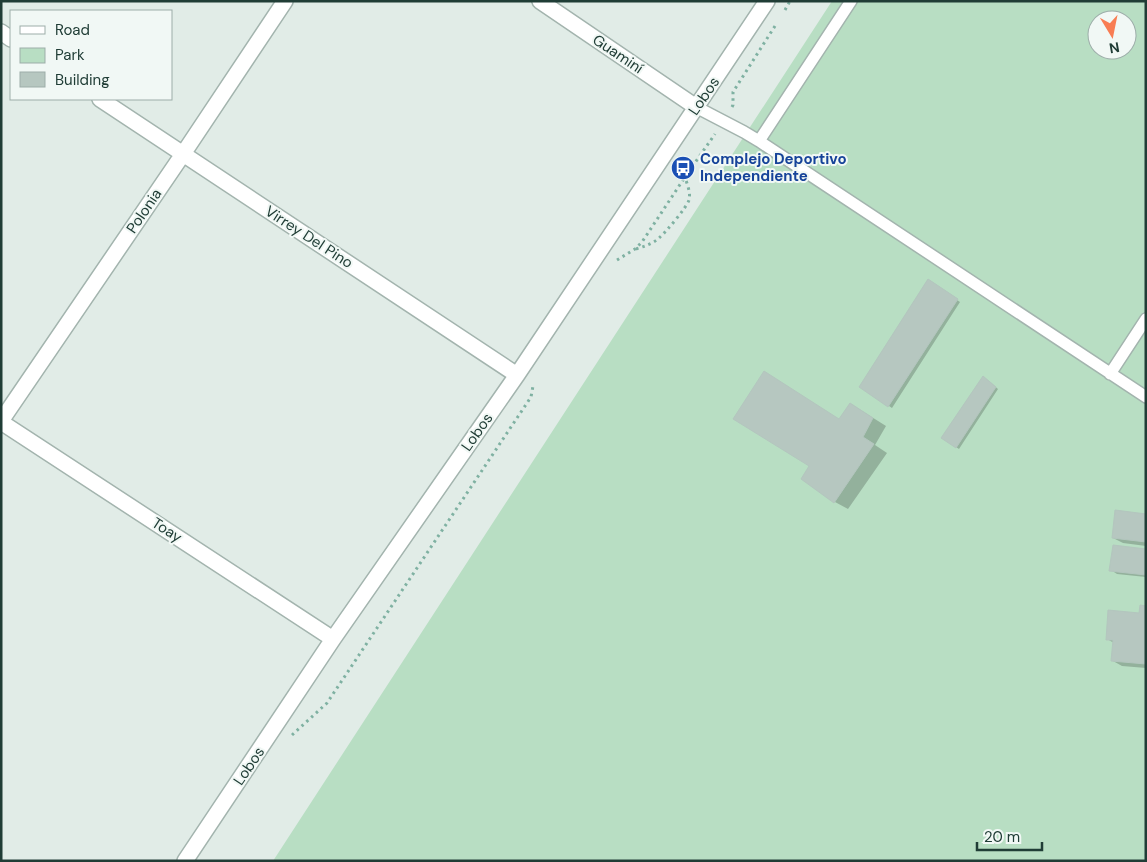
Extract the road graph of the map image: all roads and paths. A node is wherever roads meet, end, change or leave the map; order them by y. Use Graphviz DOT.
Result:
graph roads {
  1 [pos="284,1"];
  2 [pos="540,1"];
  3 [pos="767,1"];
  4 [pos="851,1"];
  5 [pos="102,100"];
  6 [pos="696,107"];
  7 [pos="759,141"];
  8 [pos="183,154"];
  9 [pos="685,177"];
  10 [pos="611,264"];
  11 [pos="1146,319"];
  12 [pos="1110,374"];
  13 [pos="517,375"];
  14 [pos="534,378"];
  15 [pos="1146,398"];
  16 [pos="1,422"];
  17 [pos="334,639"];
  18 [pos="288,739"];
  19 [pos="185,861"];
  1 -- 8 [label="street, Polonia"];
  2 -- 6 [label="street, Guaminí"];
  3 -- 6 [label="street, Lobos"];
  4 -- 7 [label="lane"];
  5 -- 8 [label="street, Virrey Del Pino"];
  6 -- 7 [label="lane"];
  6 -- 13 [label="street, Lobos"];
  7 -- 12 [label="lane"];
  8 -- 13 [label="street, Virrey Del Pino"];
  8 -- 16 [label="street, Polonia"];
  9 -- 10 [label="path"];
  11 -- 12 [label="lane"];
  12 -- 15 [label="lane"];
  13 -- 17 [label="street, Lobos"];
  14 -- 18 [label="path"];
  16 -- 17 [label="street, Toay"];
  17 -- 19 [label="street, Lobos"];
}
